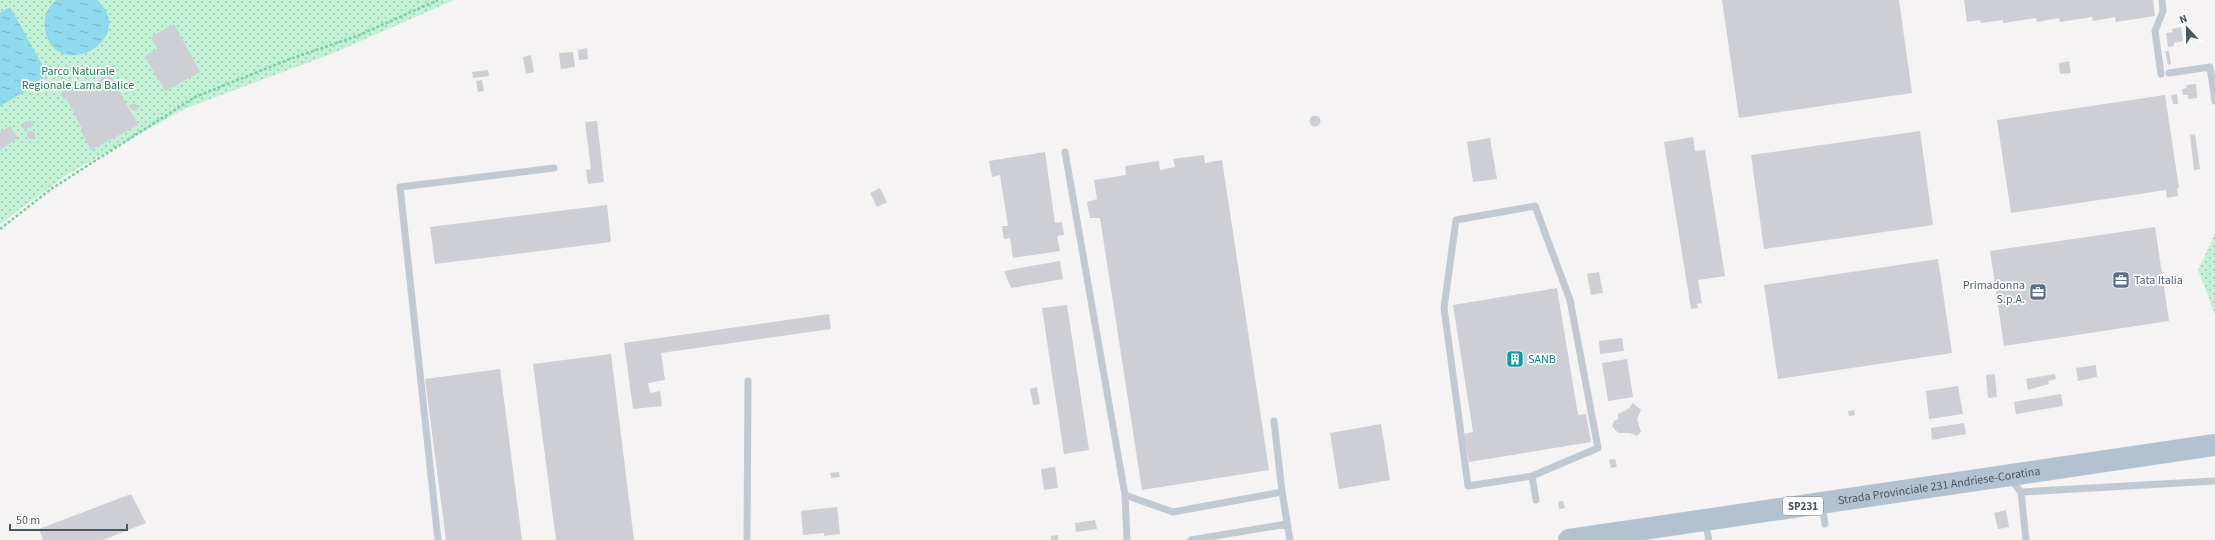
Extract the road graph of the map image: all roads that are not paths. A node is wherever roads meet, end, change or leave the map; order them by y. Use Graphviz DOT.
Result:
graph roads {
  1 [pos="2162,0"];
  2 [pos="2169,73"];
  3 [pos="2161,74"];
  4 [pos="2215,101"];
  5 [pos="1065,152"];
  6 [pos="554,168"];
  7 [pos="748,381"];
  8 [pos="1274,421"];
  9 [pos="2215,445"];
  10 [pos="1532,476"];
  11 [pos="2215,481"];
  12 [pos="2014,484"];
  13 [pos="1282,492"];
  14 [pos="1124,495"];
  15 [pos="1536,500"];
  16 [pos="1822,503"];
  17 [pos="1287,524"];
  18 [pos="1826,524"];
  19 [pos="1707,530"];
  20 [pos="1598,538"];
  21 [pos="438,540"];
  22 [pos="747,540"];
  23 [pos="1127,540"];
  24 [pos="1190,540"];
  25 [pos="1290,540"];
  26 [pos="1569,540"];
  27 [pos="2026,540"];
  1 -- 3 [label="lane"];
  2 -- 4 [label="lane"];
  5 -- 14 [label="lane"];
  6 -- 21 [label="lane"];
  7 -- 22 [label="lane"];
  8 -- 13 [label="lane"];
  9 -- 12 [label="main road, Strada Provinciale 231 Andriese-Coratina / SP231"];
  10 -- 10 [label="lane"];
  10 -- 15 [label="lane"];
  11 -- 12 [label="lane"];
  12 -- 16 [label="main road, Strada Provinciale 231 Andriese-Coratina / SP231"];
  12 -- 27 [label="lane"];
  13 -- 14 [label="lane"];
  13 -- 17 [label="lane"];
  14 -- 23 [label="lane"];
  16 -- 18 [label="lane"];
  16 -- 19 [label="main road, Strada Provinciale 231 Andriese-Coratina / SP231"];
  17 -- 24 [label="lane"];
  17 -- 25 [label="lane"];
  19 -- 20 [label="main road, Strada Provinciale 231 Andriese-Coratina / SP231"];
  20 -- 26 [label="main road, Strada Provinciale 231 Andriese-Coratina / SP231"];
}
